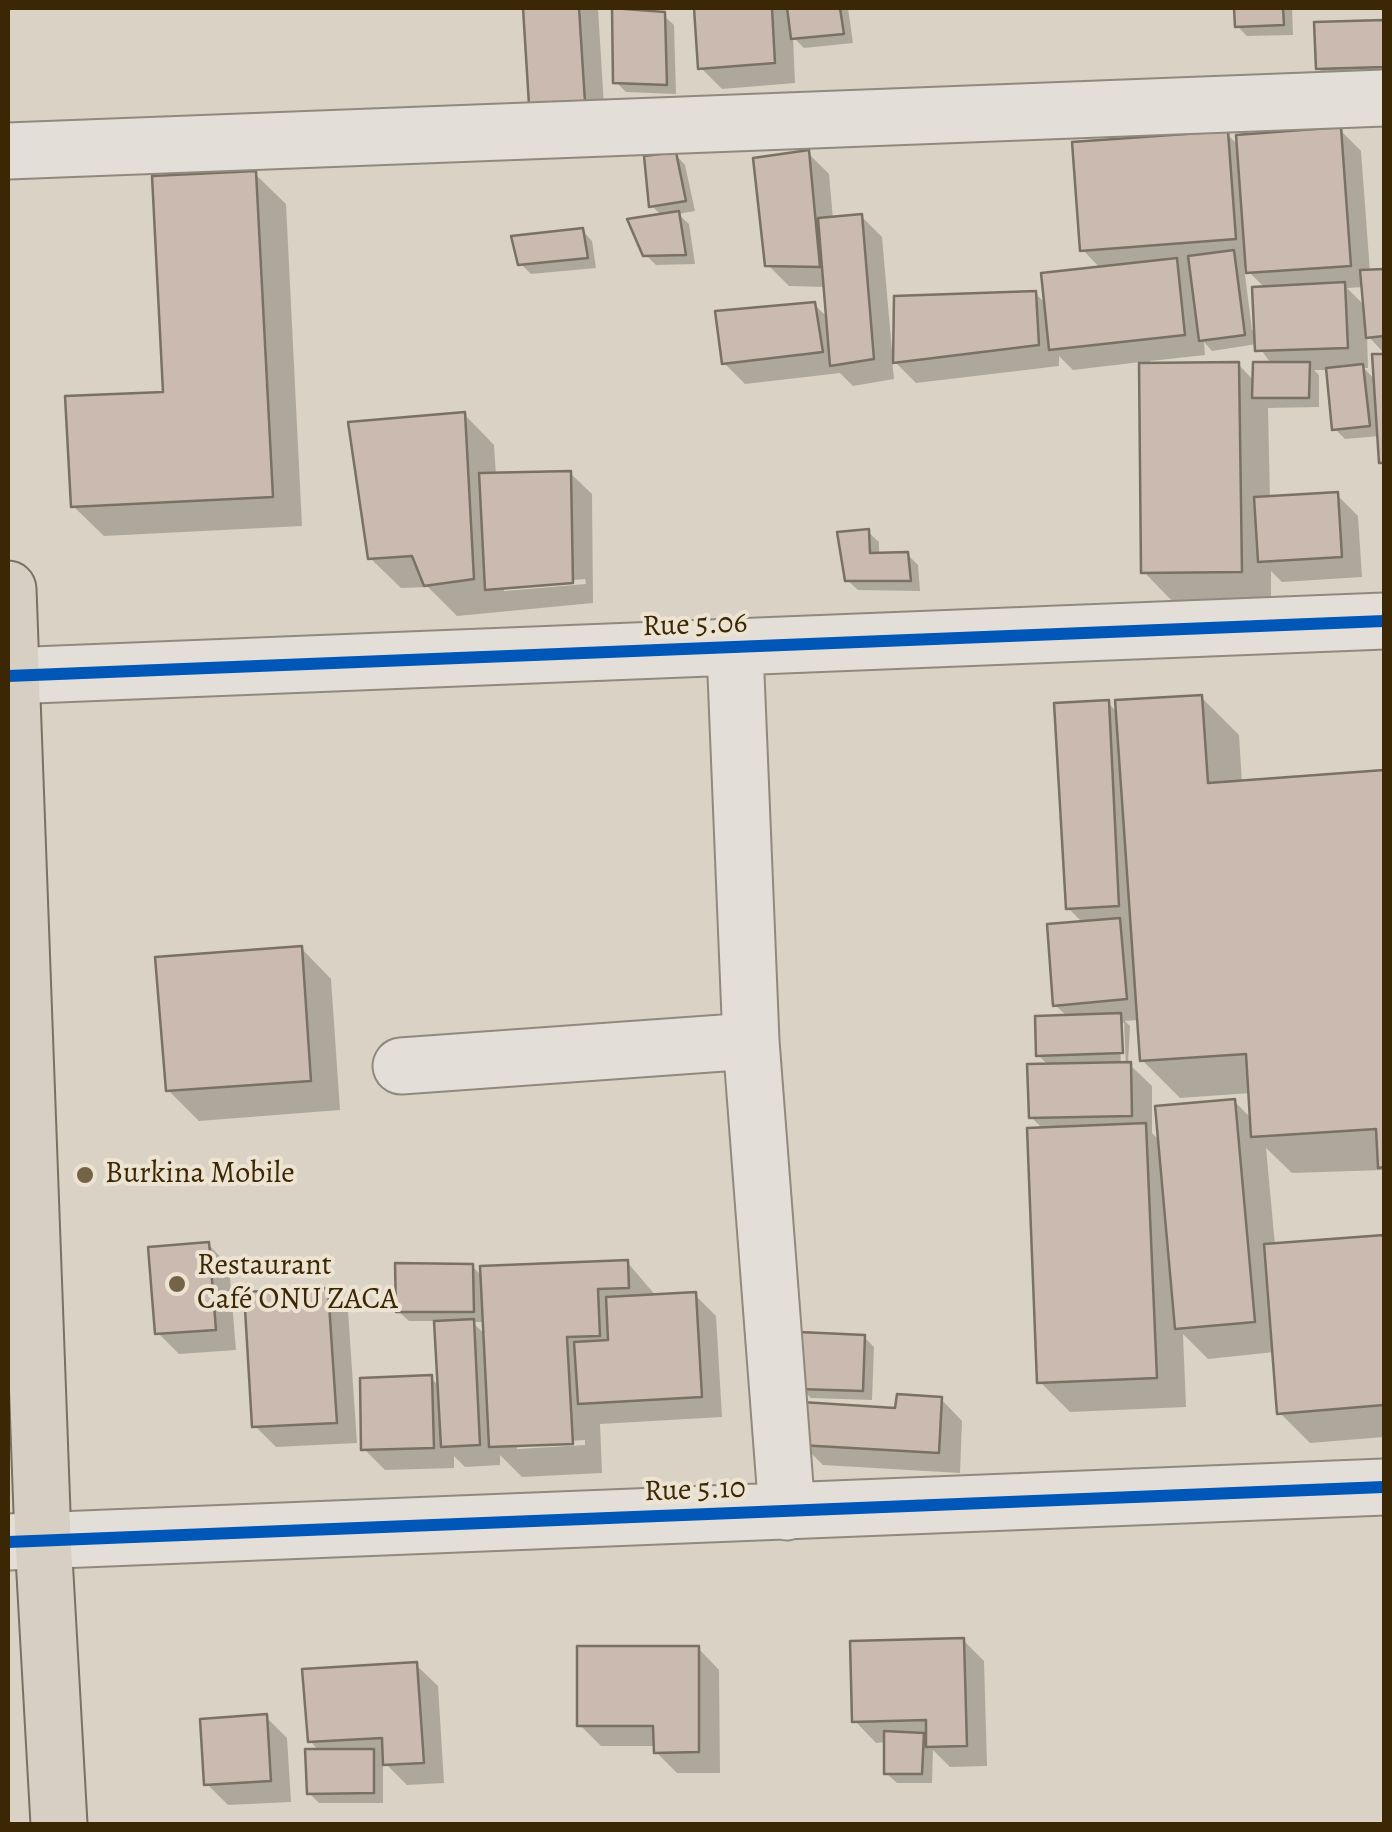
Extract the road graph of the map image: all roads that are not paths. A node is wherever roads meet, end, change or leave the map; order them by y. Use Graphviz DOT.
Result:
graph roads {
  1 [pos="1384,98"];
  2 [pos="8,151"];
  3 [pos="8,588"];
  4 [pos="1384,622"];
  5 [pos="735,650"];
  6 [pos="10,676"];
  7 [pos="750,1041"];
  8 [pos="402,1066"];
  9 [pos="1384,1487"];
  10 [pos="786,1512"];
  11 [pos="25,1541"];
  12 [pos="59,1824"];
  1 -- 2 [label="street"];
  3 -- 6 [label="main road"];
  4 -- 5 [label="street, Rue 5.06"];
  5 -- 6 [label="street, Rue 5.06"];
  5 -- 7 [label="street"];
  6 -- 11 [label="main road"];
  7 -- 8 [label="street"];
  7 -- 10 [label="street"];
  9 -- 10 [label="street, Rue 5.10"];
  10 -- 11 [label="street, Rue 5.10"];
  11 -- 12 [label="main road"];
}
